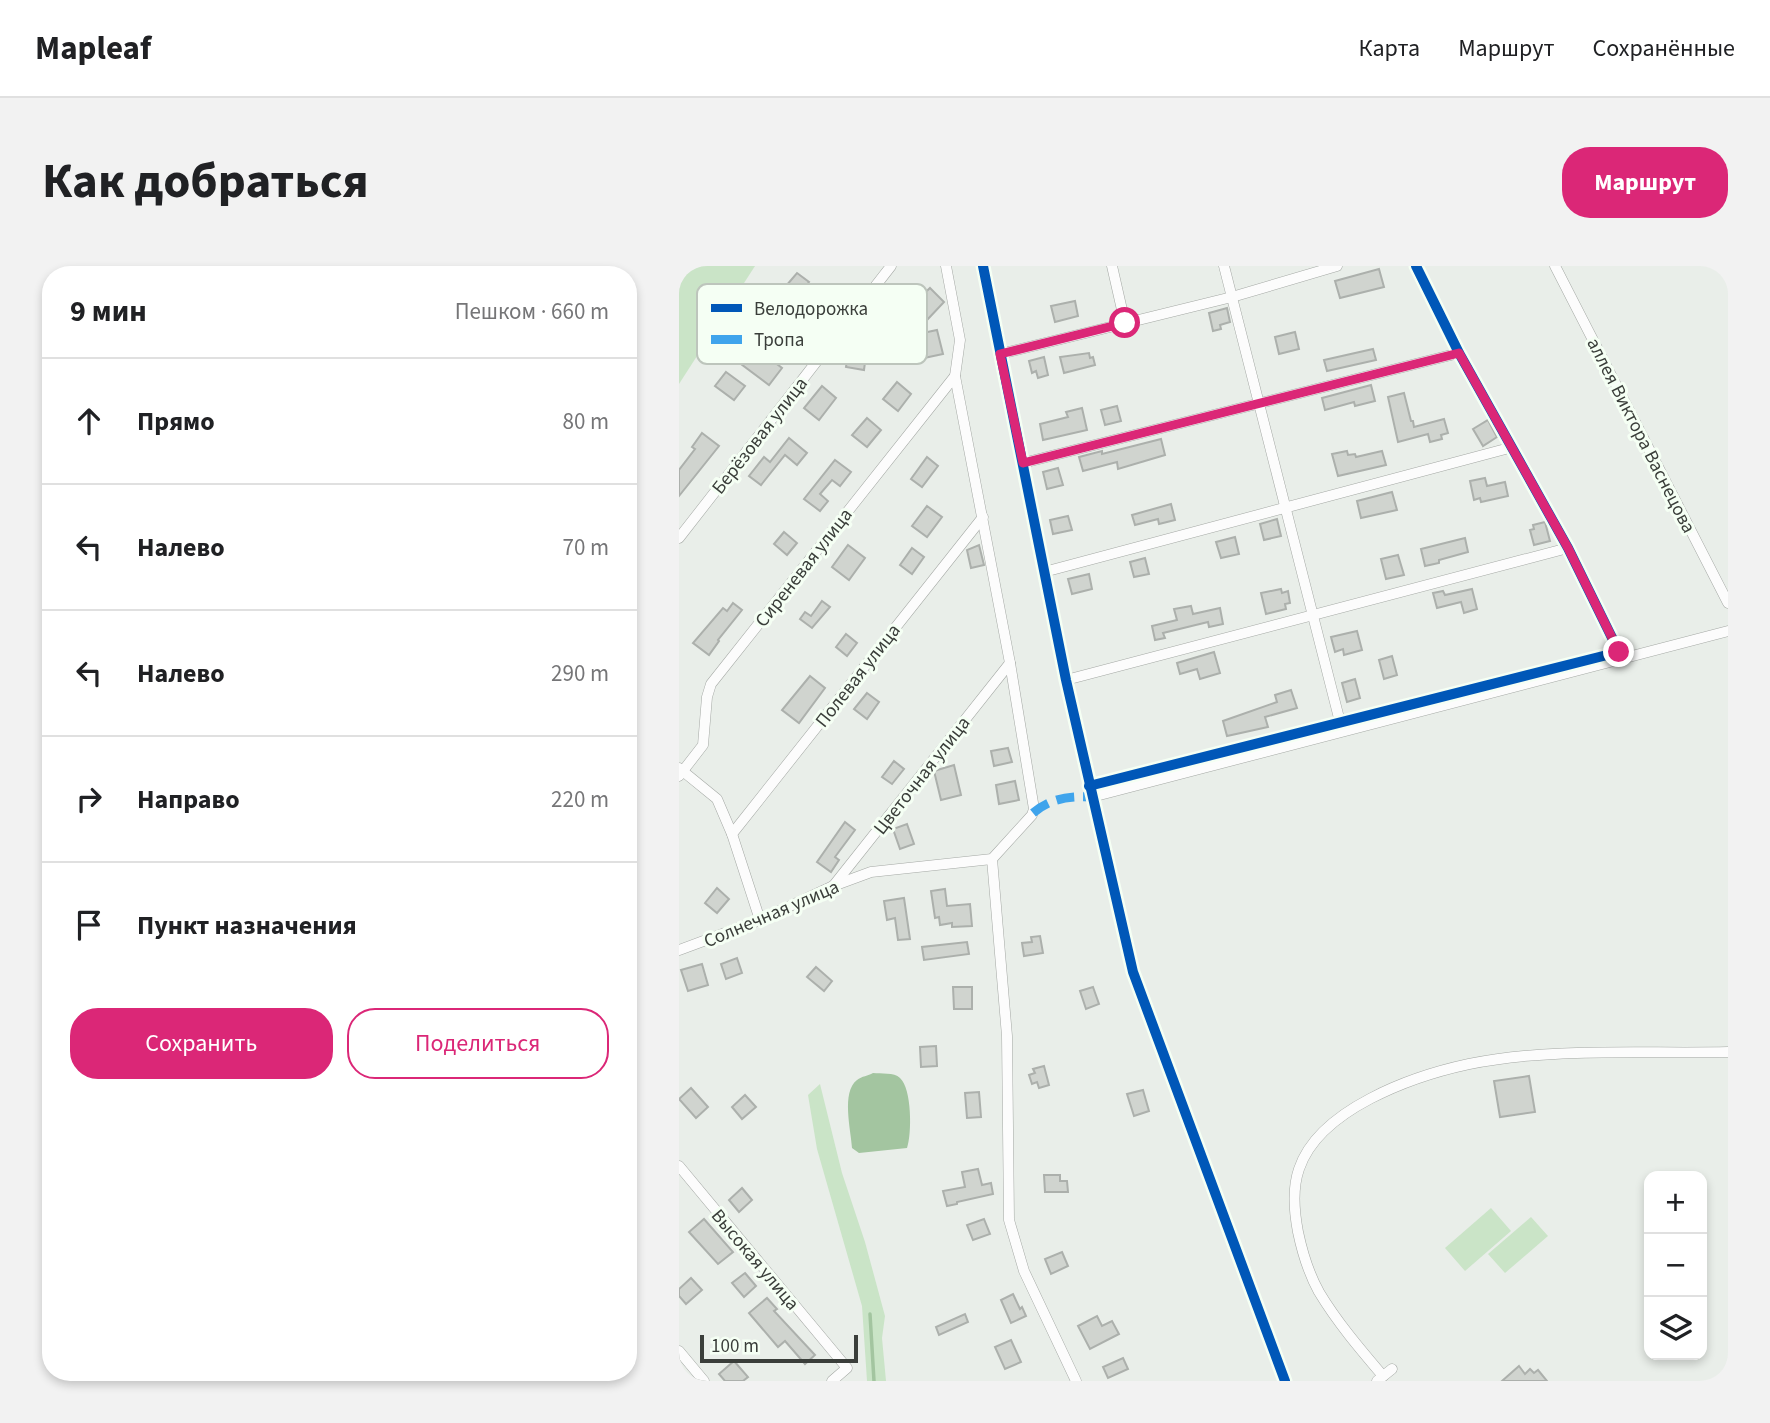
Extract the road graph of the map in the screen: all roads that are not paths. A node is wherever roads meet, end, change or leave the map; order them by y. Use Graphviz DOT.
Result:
graph roads {
  1 [pos="891,266"];
  2 [pos="946,266"];
  3 [pos="983,266"];
  4 [pos="1112,266"];
  5 [pos="1224,266"];
  6 [pos="1337,266"];
  7 [pos="1416,266"];
  8 [pos="1555,266"];
  9 [pos="877,284"];
  10 [pos="1232,297"];
  11 [pos="1125,323"];
  12 [pos="1459,353"];
  13 [pos="1000,354"];
  14 [pos="815,364"];
  15 [pos="955,376"];
  16 [pos="1258,404"];
  17 [pos="1513,447"];
  18 [pos="1023,463"];
  19 [pos="1285,508"];
  20 [pos="982,517"];
  21 [pos="679,538"];
  22 [pos="1568,548"];
  23 [pos="1044,572"];
  24 [pos="1728,604"];
  25 [pos="1312,616"];
  26 [pos="1728,631"];
  27 [pos="1010,663"];
  28 [pos="1066,680"];
  29 [pos="1340,722"];
  30 [pos="680,772"];
  31 [pos="1089,786"];
  32 [pos="1092,797"];
  33 [pos="732,834"];
  34 [pos="992,859"];
  35 [pos="833,886"];
  36 [pos="760,920"];
  37 [pos="679,950"];
  38 [pos="1728,1052"];
  39 [pos="679,1166"];
  40 [pos="679,1351"];
  41 [pos="1392,1369"];
  42 [pos="1380,1379"];
  43 [pos="704,1381"];
  44 [pos="832,1381"];
  45 [pos="1076,1381"];
  46 [pos="1285,1381"];
  1 -- 9 [label="street, Берёзовая улица"];
  2 -- 15 [label="street"];
  3 -- 13 [label="street"];
  4 -- 11 [label="street"];
  5 -- 10 [label="street"];
  6 -- 10 [label="street"];
  7 -- 12 [label="street"];
  8 -- 24 [label="street, аллея Виктора Васнецова"];
  10 -- 11 [label="street"];
  10 -- 16 [label="street"];
  11 -- 13 [label="street"];
  12 -- 16 [label="street"];
  12 -- 17 [label="street"];
  13 -- 18 [label="street"];
  14 -- 21 [label="street, Берёзовая улица"];
  15 -- 20 [label="street"];
  15 -- 30 [label="street, Сиреневая улица"];
  16 -- 18 [label="street"];
  16 -- 19 [label="street"];
  17 -- 19 [label="street"];
  17 -- 22 [label="street"];
  18 -- 23 [label="street"];
  19 -- 23 [label="street"];
  19 -- 25 [label="street"];
  20 -- 27 [label="street"];
  20 -- 33 [label="street, Полевая улица"];
  22 -- 25 [label="street"];
  22 -- 29 [label="street"];
  23 -- 28 [label="street"];
  25 -- 28 [label="street"];
  25 -- 29 [label="street"];
  26 -- 32 [label="street"];
  27 -- 34 [label="street"];
  27 -- 35 [label="street, Цветочная улица"];
  28 -- 31 [label="street"];
  29 -- 31 [label="street"];
  30 -- 33 [label="street"];
  31 -- 32 [label="street"];
  32 -- 46 [label="street"];
  33 -- 36 [label="street"];
  34 -- 35 [label="street, Солнечная улица"];
  34 -- 45 [label="street"];
  35 -- 36 [label="street, Солнечная улица"];
  36 -- 37 [label="street, Солнечная улица"];
  38 -- 42 [label="street"];
  39 -- 44 [label="street, Высокая улица"];
  40 -- 43 [label="street"];
  41 -- 42 [label="street"];
}
